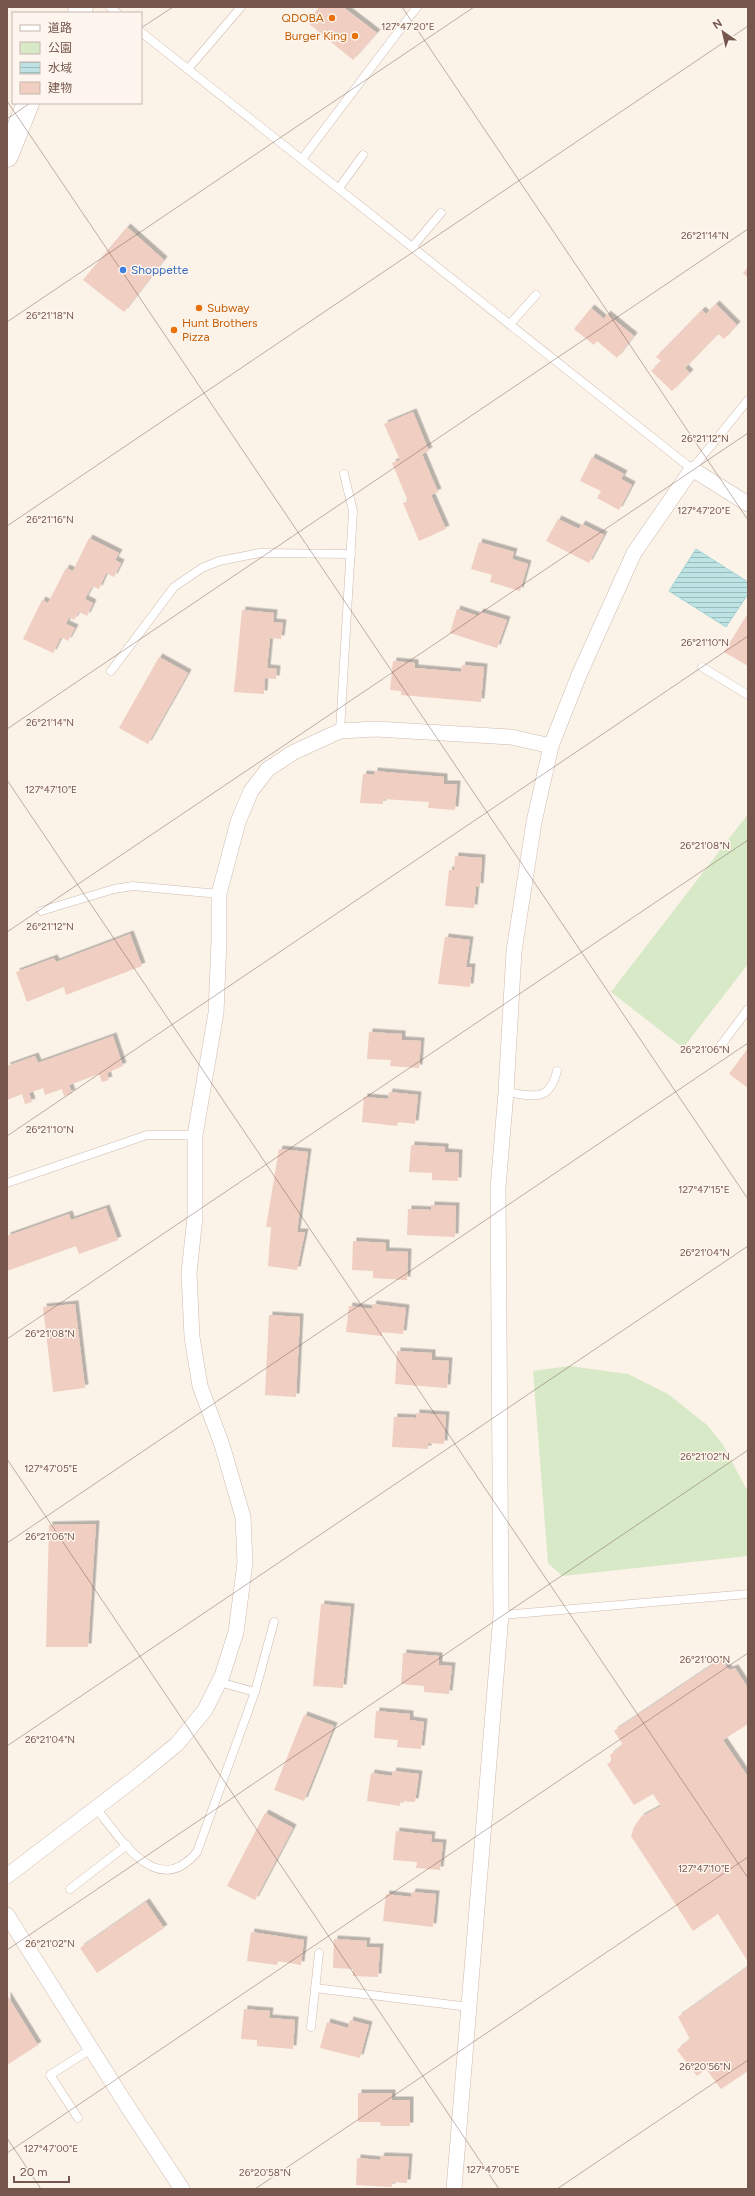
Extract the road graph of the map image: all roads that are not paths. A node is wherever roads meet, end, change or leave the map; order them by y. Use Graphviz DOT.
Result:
graph roads {
  1 [pos="241,7"];
  2 [pos="417,7"];
  3 [pos="142,33"];
  4 [pos="188,69"];
  5 [pos="28,104"];
  6 [pos="363,155"];
  7 [pos="7,156"];
  8 [pos="302,158"];
  9 [pos="339,188"];
  10 [pos="441,213"];
  11 [pos="412,246"];
  12 [pos="536,294"];
  13 [pos="510,324"];
  14 [pos="748,400"];
  15 [pos="692,469"];
  16 [pos="344,474"];
  17 [pos="748,504"];
  18 [pos="351,554"];
  19 [pos="702,667"];
  20 [pos="111,671"];
  21 [pos="748,695"];
  22 [pos="340,731"];
  23 [pos="551,746"];
  24 [pos="219,894"];
  25 [pos="41,911"];
  26 [pos="748,1009"];
  27 [pos="719,1048"];
  28 [pos="557,1072"];
  29 [pos="506,1092"];
  30 [pos="195,1135"];
  31 [pos="7,1183"];
  32 [pos="748,1594"];
  33 [pos="501,1615"];
  34 [pos="274,1622"];
  35 [pos="219,1682"];
  36 [pos="255,1692"];
  37 [pos="96,1808"];
  38 [pos="127,1845"];
  39 [pos="7,1876"];
  40 [pos="70,1889"];
  41 [pos="7,1915"];
  42 [pos="319,1953"];
  43 [pos="315,1988"];
  44 [pos="469,2007"];
  45 [pos="311,2027"];
  46 [pos="91,2049"];
  47 [pos="78,2118"];
  48 [pos="182,2189"];
  49 [pos="454,2189"];
  1 -- 4 [label="lane"];
  2 -- 8 [label="lane"];
  3 -- 4 [label="lane"];
  4 -- 8 [label="lane"];
  5 -- 7 [label="street"];
  6 -- 9 [label="lane"];
  8 -- 9 [label="lane"];
  9 -- 11 [label="lane"];
  10 -- 11 [label="lane"];
  11 -- 13 [label="lane"];
  12 -- 13 [label="lane"];
  13 -- 15 [label="lane"];
  14 -- 15 [label="lane"];
  15 -- 17 [label="street"];
  15 -- 23 [label="street"];
  16 -- 18 [label="lane"];
  18 -- 20 [label="lane"];
  18 -- 22 [label="lane"];
  19 -- 21 [label="lane"];
  22 -- 23 [label="street"];
  22 -- 24 [label="street"];
  23 -- 29 [label="street"];
  24 -- 25 [label="lane"];
  24 -- 30 [label="street"];
  26 -- 27 [label="lane"];
  28 -- 29 [label="lane"];
  29 -- 33 [label="street"];
  30 -- 31 [label="lane"];
  30 -- 35 [label="street"];
  32 -- 33 [label="lane"];
  33 -- 44 [label="street"];
  34 -- 36 [label="lane"];
  35 -- 36 [label="lane"];
  35 -- 37 [label="street"];
  36 -- 38 [label="lane"];
  37 -- 38 [label="lane"];
  37 -- 39 [label="street"];
  38 -- 40 [label="lane"];
  41 -- 46 [label="street"];
  42 -- 43 [label="lane"];
  43 -- 44 [label="lane"];
  43 -- 45 [label="lane"];
  44 -- 49 [label="street"];
  46 -- 47 [label="lane"];
  46 -- 48 [label="street"];
}
